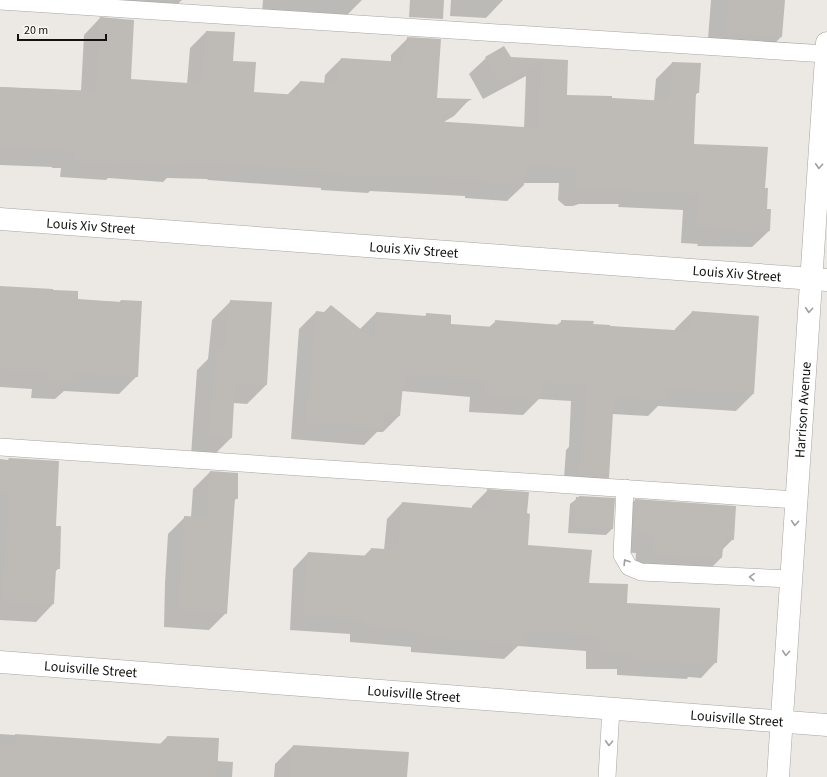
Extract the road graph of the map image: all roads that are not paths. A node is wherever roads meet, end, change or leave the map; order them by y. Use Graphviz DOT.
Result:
graph roads {
  1 [pos="0,1"];
  2 [pos="827,48"];
  3 [pos="0,220"];
  4 [pos="819,279"];
  5 [pos="0,447"];
  6 [pos="625,488"];
  7 [pos="796,500"];
  8 [pos="791,579"];
  9 [pos="0,662"];
  10 [pos="611,709"];
  11 [pos="781,722"];
  12 [pos="827,726"];
  13 [pos="607,777"];
  14 [pos="778,777"];
  1 -- 2 [label="lane"];
  2 -- 4 [label="street, Harrison Avenue, one-way"];
  3 -- 4 [label="street, Louis Xiv Street"];
  4 -- 7 [label="street, Harrison Avenue, one-way"];
  5 -- 6 [label="lane"];
  6 -- 7 [label="lane"];
  8 -- 6 [label="lane, one-way"];
  7 -- 8 [label="street, Harrison Avenue, one-way"];
  8 -- 11 [label="street, Harrison Avenue, one-way"];
  9 -- 10 [label="street, Louisville Street"];
  10 -- 11 [label="street, Louisville Street"];
  10 -- 13 [label="lane, one-way"];
  11 -- 12 [label="street, Louisville Street"];
  11 -- 14 [label="street, Harrison Avenue"];
}
